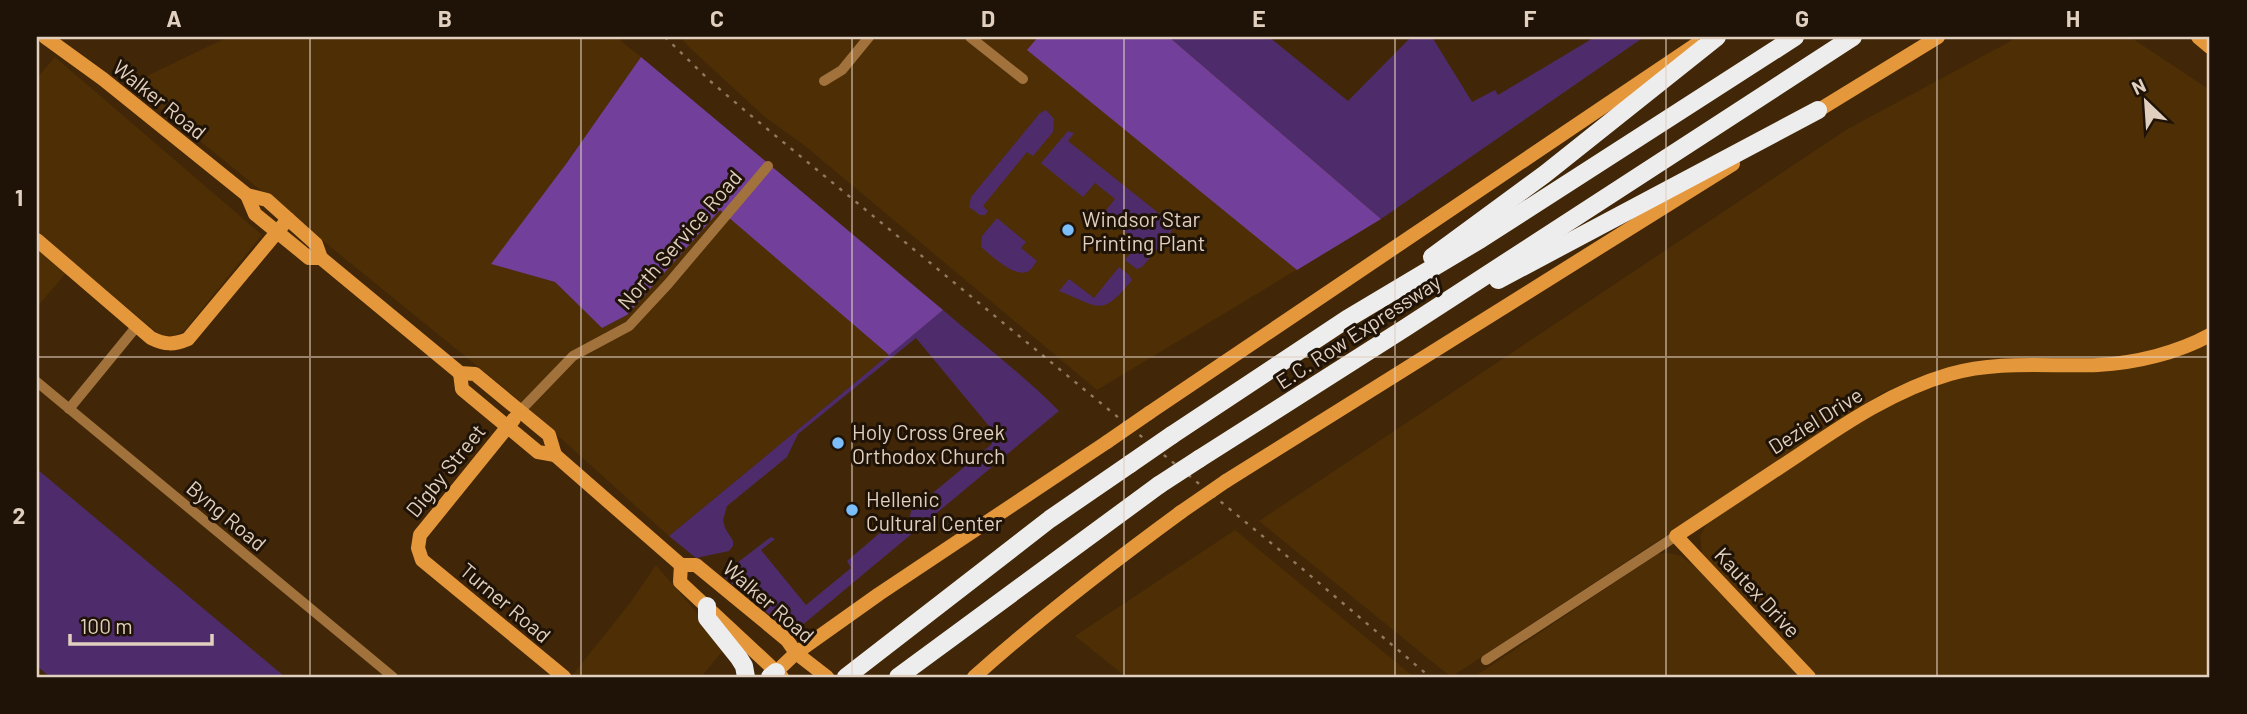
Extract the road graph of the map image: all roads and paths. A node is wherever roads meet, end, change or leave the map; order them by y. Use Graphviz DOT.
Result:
graph roads {
  1 [pos="45,37"];
  2 [pos="869,37"];
  3 [pos="970,37"];
  4 [pos="1707,37"];
  5 [pos="1717,37"];
  6 [pos="1794,37"];
  7 [pos="1853,37"];
  8 [pos="1938,37"];
  9 [pos="2198,37"];
  10 [pos="2210,47"];
  11 [pos="1023,79"];
  12 [pos="824,81"];
  13 [pos="1818,110"];
  14 [pos="768,166"];
  15 [pos="247,195"];
  16 [pos="288,219"];
  17 [pos="277,232"];
  18 [pos="37,240"];
  19 [pos="321,258"];
  20 [pos="1347,318"];
  21 [pos="137,326"];
  22 [pos="1405,328"];
  23 [pos="2210,335"];
  24 [pos="460,373"];
  25 [pos="37,382"];
  26 [pos="69,409"];
  27 [pos="520,411"];
  28 [pos="508,426"];
  29 [pos="555,455"];
  30 [pos="1676,536"];
  31 [pos="422,560"];
  32 [pos="681,565"];
  33 [pos="706,606"];
  34 [pos="796,653"];
  35 [pos="1486,660"];
  36 [pos="776,676"];
  37 [pos="393,677"];
  38 [pos="564,677"];
  39 [pos="746,677"];
  40 [pos="827,677"];
  41 [pos="846,677"];
  42 [pos="898,677"];
  43 [pos="974,677"];
  44 [pos="1809,677"];
  1 -- 15 [label="main road, Walker Road"];
  2 -- 12 [label="street"];
  3 -- 11 [label="street"];
  4 -- 34 [label="main road, bridge"];
  5 -- 20 [label="highway"];
  6 -- 20 [label="highway, E.C. Row Expressway"];
  7 -- 22 [label="highway, E.C. Row Expressway"];
  8 -- 13 [label="main road"];
  9 -- 10 [label="main road"];
  13 -- 22 [label="highway"];
  13 -- 43 [label="main road, bridge"];
  14 -- 27 [label="street, North Service Road"];
  15 -- 16 [label="main road, Walker Road"];
  15 -- 17 [label="main road, Walker Road"];
  16 -- 17 [label="main road"];
  16 -- 19 [label="main road, Walker Road"];
  17 -- 19 [label="main road, Walker Road"];
  17 -- 21 [label="main road"];
  18 -- 21 [label="main road"];
  19 -- 24 [label="main road, Walker Road"];
  20 -- 41 [label="highway, E.C. Row Expressway, bridge"];
  21 -- 26 [label="street"];
  22 -- 42 [label="highway, E.C. Row Expressway, bridge"];
  23 -- 30 [label="main road, Deziel Drive"];
  24 -- 27 [label="main road, Walker Road"];
  24 -- 28 [label="main road, Walker Road"];
  25 -- 26 [label="street, Byng Road"];
  26 -- 37 [label="street, Byng Road"];
  27 -- 28 [label="main road, Digby Street"];
  27 -- 29 [label="main road, Walker Road"];
  28 -- 29 [label="main road, Walker Road"];
  28 -- 31 [label="main road, Digby Street"];
  29 -- 32 [label="main road, Walker Road"];
  30 -- 35 [label="street, Deziel Drive"];
  30 -- 44 [label="main road, Kautex Drive"];
  31 -- 38 [label="main road, Turner Road"];
  32 -- 33 [label="main road, Walker Road"];
  32 -- 34 [label="main road, Walker Road"];
  33 -- 36 [label="main road, Walker Road"];
  33 -- 39 [label="highway"];
  34 -- 36 [label="main road"];
  34 -- 40 [label="main road, Walker Road"];
}
